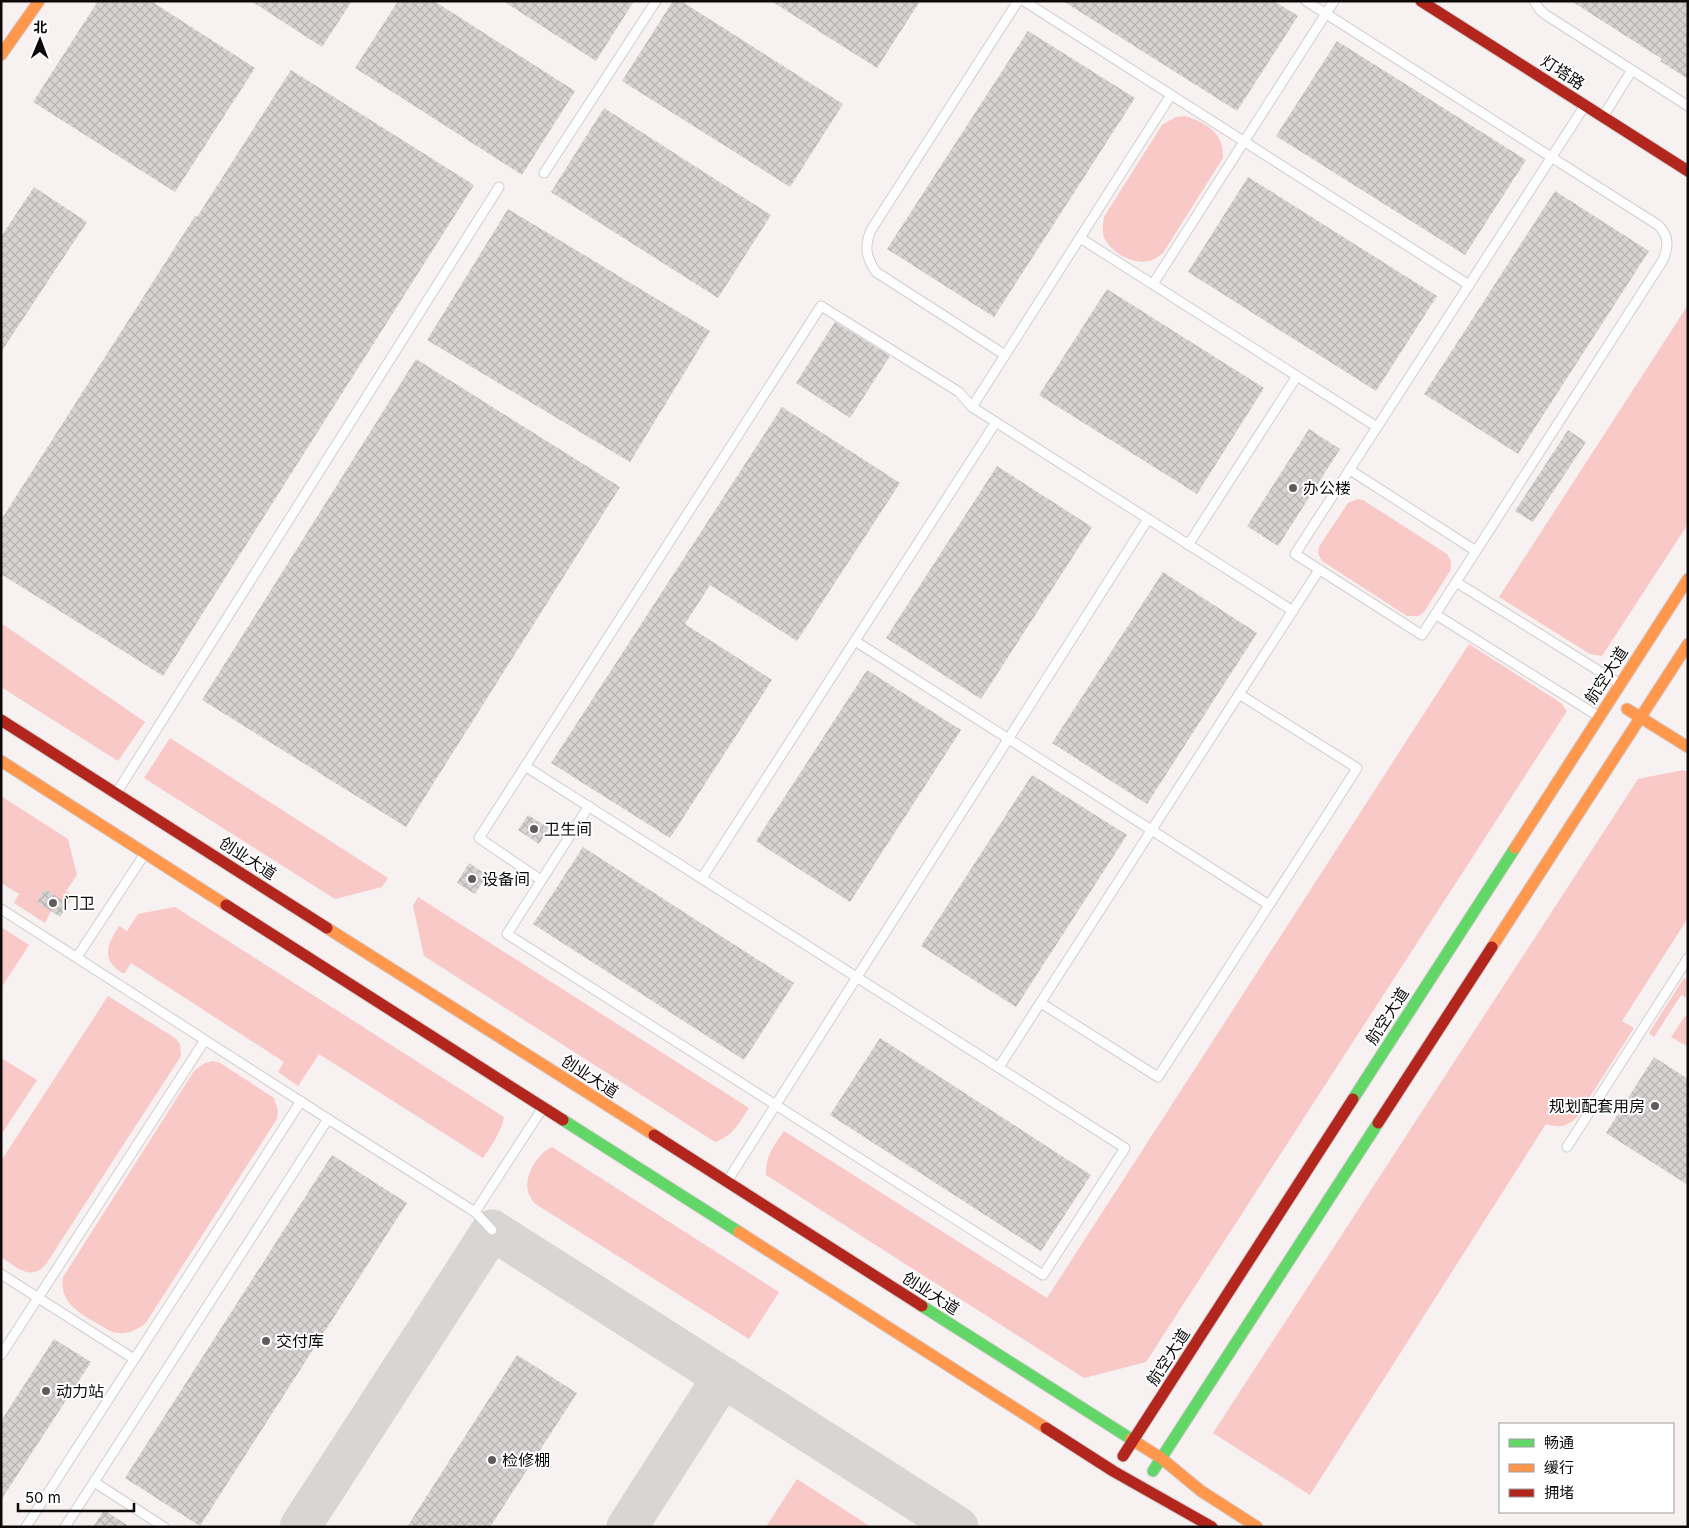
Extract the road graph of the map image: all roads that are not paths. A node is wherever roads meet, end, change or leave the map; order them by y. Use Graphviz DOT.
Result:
graph roads {
  1 [pos="39,1"];
  2 [pos="656,1"];
  3 [pos="1018,1"];
  4 [pos="1024,1"];
  5 [pos="1306,1"];
  6 [pos="1334,1"];
  7 [pos="1421,1"];
  8 [pos="1534,1"];
  9 [pos="1326,14"];
  10 [pos="1,55"];
  11 [pos="1632,70"];
  12 [pos="1172,96"];
  13 [pos="1686,102"];
  14 [pos="1585,106"];
  15 [pos="1603,117"];
  16 [pos="1244,142"];
  17 [pos="1552,157"];
  18 [pos="1688,171"];
  19 [pos="544,173"];
  20 [pos="498,187"];
  21 [pos="1080,238"];
  22 [pos="1153,284"];
  23 [pos="1469,285"];
  24 [pos="1005,355"];
  25 [pos="1297,376"];
  26 [pos="972,406"];
  27 [pos="996,422"];
  28 [pos="1377,427"];
  29 [pos="1350,470"];
  30 [pos="1148,519"];
  31 [pos="1188,545"];
  32 [pos="1476,551"];
  33 [pos="1319,570"];
  34 [pos="1688,579"];
  35 [pos="1456,582"];
  36 [pos="1293,611"];
  37 [pos="1436,614"];
  38 [pos="855,641"];
  39 [pos="1688,644"];
  40 [pos="1620,684"];
  41 [pos="1239,694"];
  42 [pos="1610,699"];
  43 [pos="1599,716"];
  44 [pos="1641,718"];
  45 [pos="1,720"];
  46 [pos="1009,739"];
  47 [pos="1688,747"];
  48 [pos="1,761"];
  49 [pos="525,766"];
  50 [pos="116,794"];
  51 [pos="589,806"];
  52 [pos="1152,830"];
  53 [pos="145,853"];
  54 [pos="702,878"];
  55 [pos="542,880"];
  56 [pos="1269,905"];
  57 [pos="1,909"];
  58 [pos="77,958"];
  59 [pos="1688,958"];
  60 [pos="857,977"];
  61 [pos="1040,1003"];
  62 [pos="205,1040"];
  63 [pos="999,1067"];
  64 [pos="301,1101"];
  65 [pos="776,1105"];
  66 [pos="544,1107"];
  67 [pos="328,1119"];
  68 [pos="1567,1147"];
  69 [pos="727,1182"];
  70 [pos="475,1212"];
  71 [pos="492,1230"];
  72 [pos="1,1274"];
  73 [pos="38,1297"];
  74 [pos="1,1355"];
  75 [pos="134,1359"];
  76 [pos="1133,1441"];
  77 [pos="1161,1458"];
  78 [pos="1113,1470"];
  79 [pos="94,1482"];
  80 [pos="1143,1488"];
  81 [pos="26,1527"];
  82 [pos="65,1527"];
  83 [pos="164,1527"];
  84 [pos="1212,1527"];
  85 [pos="1256,1527"];
  1 -- 10 [label="main road"];
  2 -- 19 [label="lane"];
  3 -- 24 [label="lane"];
  4 -- 12 [label="lane"];
  5 -- 9 [label="lane"];
  6 -- 9 [label="lane"];
  7 -- 14 [label="main road, 灯塔路"];
  8 -- 11 [label="lane"];
  9 -- 16 [label="lane"];
  9 -- 17 [label="lane"];
  11 -- 13 [label="lane"];
  11 -- 15 [label="lane"];
  12 -- 16 [label="lane"];
  12 -- 21 [label="lane"];
  14 -- 15 [label="main road, 灯塔路"];
  14 -- 17 [label="lane"];
  15 -- 18 [label="main road, 灯塔路"];
  16 -- 22 [label="lane"];
  16 -- 23 [label="lane"];
  17 -- 23 [label="lane"];
  17 -- 32 [label="lane"];
  20 -- 50 [label="lane"];
  21 -- 22 [label="lane"];
  21 -- 24 [label="lane"];
  22 -- 25 [label="lane"];
  23 -- 28 [label="lane"];
  24 -- 26 [label="lane"];
  25 -- 28 [label="lane"];
  25 -- 31 [label="lane"];
  26 -- 27 [label="lane"];
  26 -- 49 [label="lane"];
  27 -- 30 [label="lane"];
  27 -- 38 [label="lane"];
  28 -- 29 [label="lane"];
  29 -- 32 [label="lane"];
  29 -- 33 [label="lane"];
  30 -- 31 [label="lane"];
  30 -- 46 [label="lane"];
  31 -- 36 [label="lane"];
  32 -- 35 [label="lane"];
  33 -- 36 [label="lane"];
  33 -- 37 [label="lane"];
  34 -- 40 [label="main road, 航空大道"];
  35 -- 37 [label="lane"];
  35 -- 40 [label="lane"];
  36 -- 41 [label="lane"];
  37 -- 43 [label="lane"];
  38 -- 46 [label="lane"];
  38 -- 54 [label="lane"];
  39 -- 44 [label="main road"];
  40 -- 42 [label="main road, 航空大道"];
  41 -- 52 [label="lane"];
  41 -- 56 [label="lane"];
  42 -- 43 [label="main road, 航空大道"];
  42 -- 44 [label="main road"];
  43 -- 76 [label="main road, 航空大道"];
  44 -- 47 [label="main road"];
  44 -- 77 [label="main road"];
  45 -- 50 [label="main road, 创业大道"];
  46 -- 52 [label="lane"];
  46 -- 60 [label="lane"];
  48 -- 53 [label="main road"];
  49 -- 51 [label="lane"];
  49 -- 55 [label="lane"];
  50 -- 69 [label="main road, 创业大道"];
  51 -- 54 [label="lane"];
  51 -- 55 [label="lane"];
  52 -- 56 [label="lane"];
  52 -- 61 [label="lane"];
  53 -- 58 [label="lane"];
  53 -- 66 [label="main road"];
  54 -- 60 [label="lane"];
  55 -- 65 [label="lane"];
  56 -- 61 [label="lane"];
  57 -- 58 [label="lane"];
  58 -- 62 [label="lane"];
  59 -- 68 [label="lane"];
  60 -- 63 [label="lane"];
  60 -- 65 [label="lane"];
  61 -- 63 [label="lane"];
  62 -- 64 [label="lane"];
  62 -- 73 [label="lane"];
  63 -- 65 [label="lane"];
  64 -- 67 [label="lane"];
  64 -- 75 [label="lane"];
  65 -- 69 [label="lane"];
  66 -- 70 [label="lane"];
  66 -- 78 [label="main road"];
  67 -- 70 [label="lane"];
  67 -- 79 [label="lane"];
  69 -- 76 [label="main road, 创业大道"];
  70 -- 71 [label="lane"];
  72 -- 73 [label="lane"];
  73 -- 74 [label="lane"];
  73 -- 75 [label="lane"];
  75 -- 81 [label="lane"];
  76 -- 77 [label="main road, 创业大道"];
  76 -- 78 [label="main road, 航空大道"];
  77 -- 80 [label="main road"];
  77 -- 85 [label="main road, 创业大道"];
  78 -- 80 [label="main road"];
  79 -- 82 [label="lane"];
  79 -- 83 [label="lane"];
  80 -- 84 [label="main road"];
}
